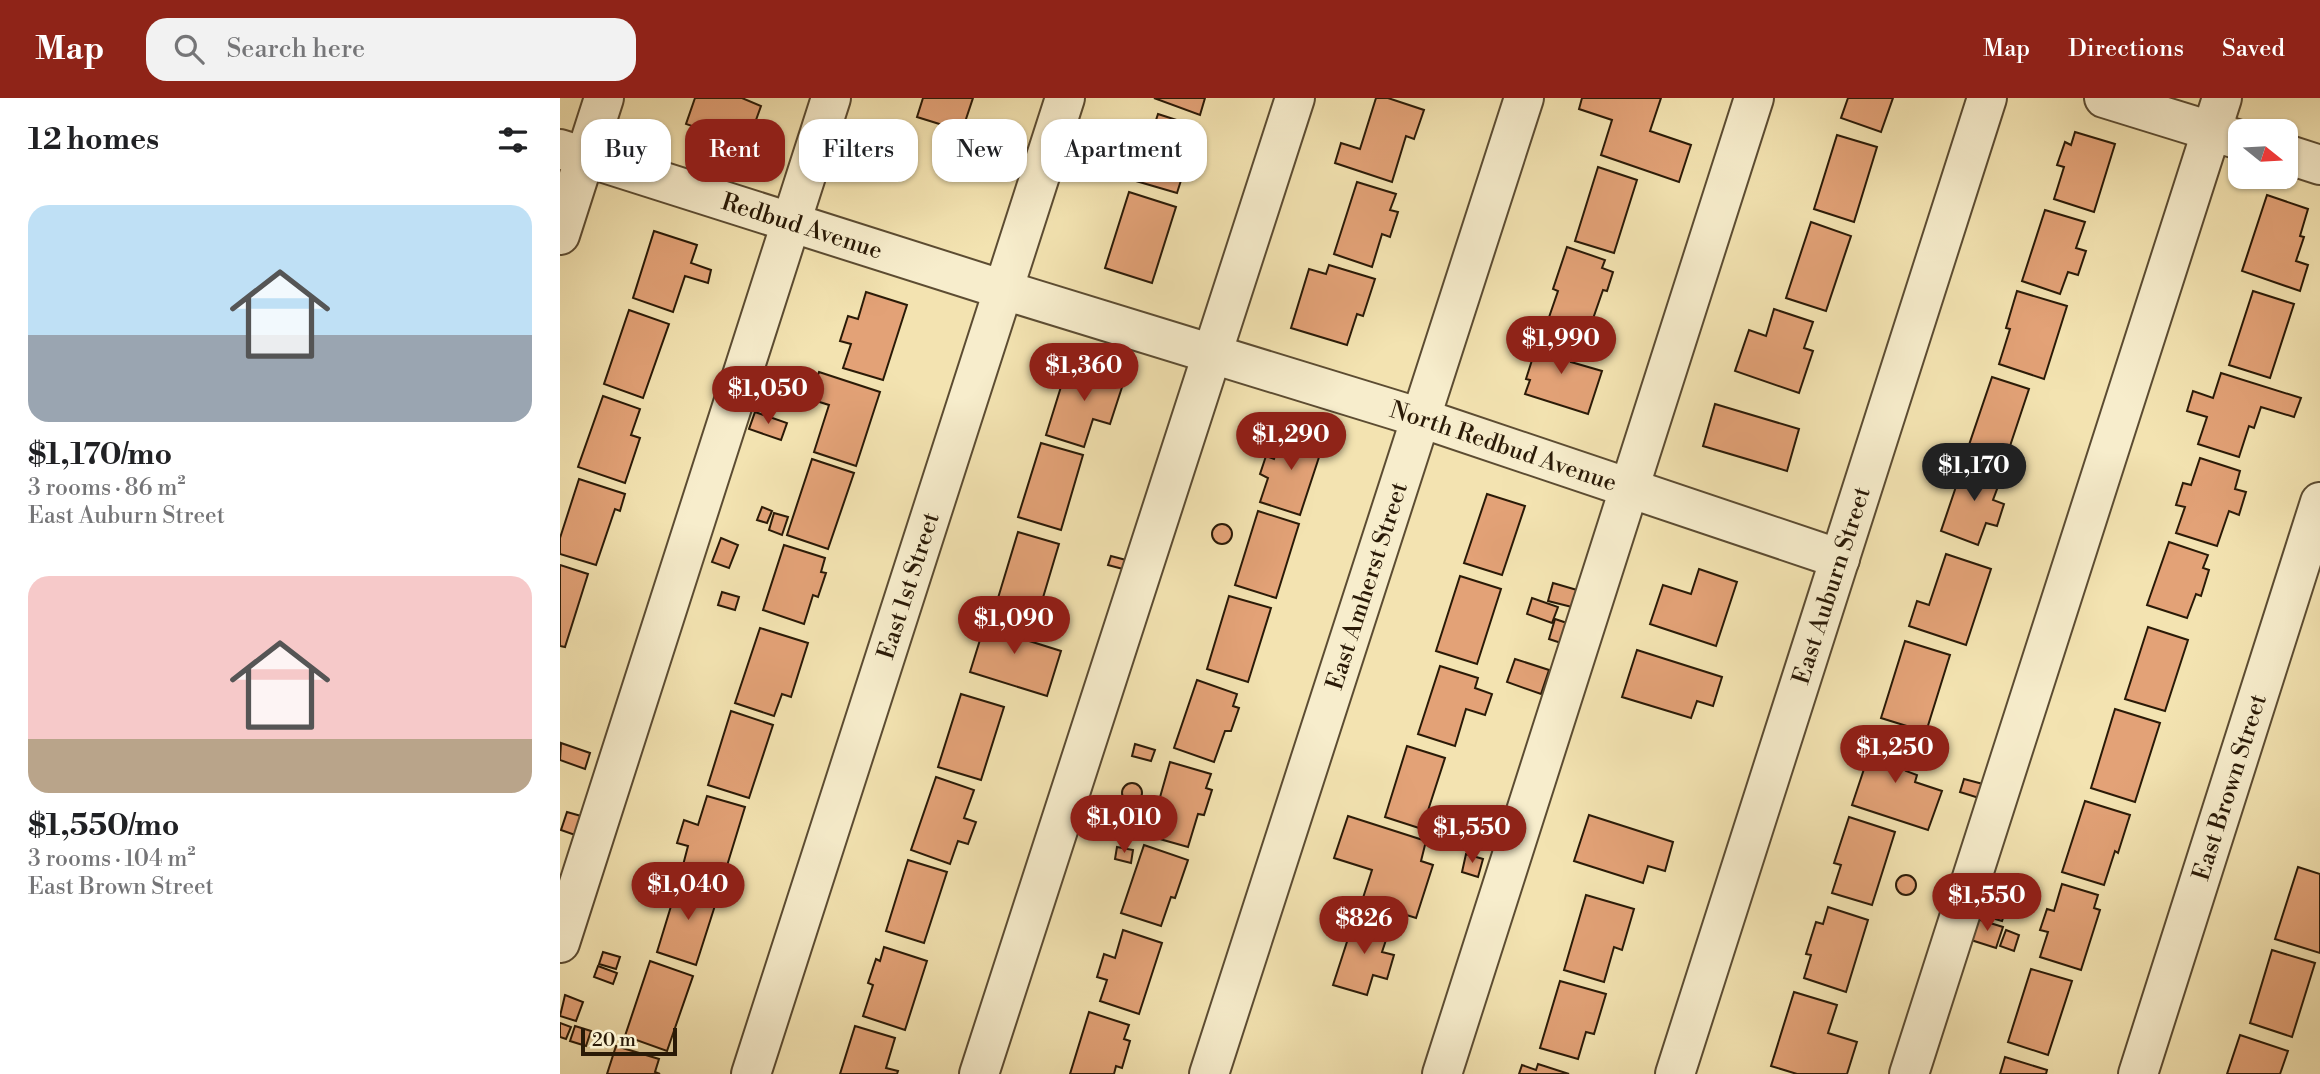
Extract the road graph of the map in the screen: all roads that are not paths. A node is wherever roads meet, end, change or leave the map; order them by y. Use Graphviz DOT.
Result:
graph roads {
  1 [pos="604,98"];
  2 [pos="831,98"];
  3 [pos="1065,98"];
  4 [pos="1295,98"];
  5 [pos="1524,98"];
  6 [pos="1754,98"];
  7 [pos="1987,98"];
  8 [pos="2104,98"];
  9 [pos="2225,123"];
  10 [pos="572,153"];
  11 [pos="2298,158"];
  12 [pos="2320,165"];
  13 [pos="791,222"];
  14 [pos="560,235"];
  15 [pos="1003,290"];
  16 [pos="1212,354"];
  17 [pos="1421,418"];
  18 [pos="1629,488"];
  19 [pos="2320,502"];
  20 [pos="1840,559"];
  21 [pos="560,943"];
  22 [pos="751,1074"];
  23 [pos="979,1074"];
  24 [pos="1209,1074"];
  25 [pos="1442,1074"];
  26 [pos="1675,1074"];
  27 [pos="1909,1074"];
  28 [pos="2138,1074"];
  1 -- 10 [label="street"];
  2 -- 13 [label="street"];
  3 -- 15 [label="street, East 1st Street"];
  4 -- 16 [label="street"];
  5 -- 17 [label="street, East Amherst Street"];
  6 -- 18 [label="street"];
  7 -- 20 [label="street, East Auburn Street"];
  8 -- 9 [label="street"];
  9 -- 27 [label="street"];
  10 -- 13 [label="street, Redbud Avenue"];
  10 -- 14 [label="street"];
  11 -- 12 [label="street"];
  13 -- 15 [label="street, Redbud Avenue"];
  13 -- 21 [label="street"];
  15 -- 16 [label="street, North Redbud Avenue"];
  15 -- 22 [label="street, East 1st Street"];
  16 -- 17 [label="street, North Redbud Avenue"];
  16 -- 23 [label="street"];
  17 -- 18 [label="street, North Redbud Avenue"];
  17 -- 24 [label="street, East Amherst Street"];
  18 -- 20 [label="street, North Redbud Avenue"];
  18 -- 25 [label="street"];
  19 -- 28 [label="street, East Brown Street"];
  20 -- 26 [label="street, East Auburn Street"];
}
